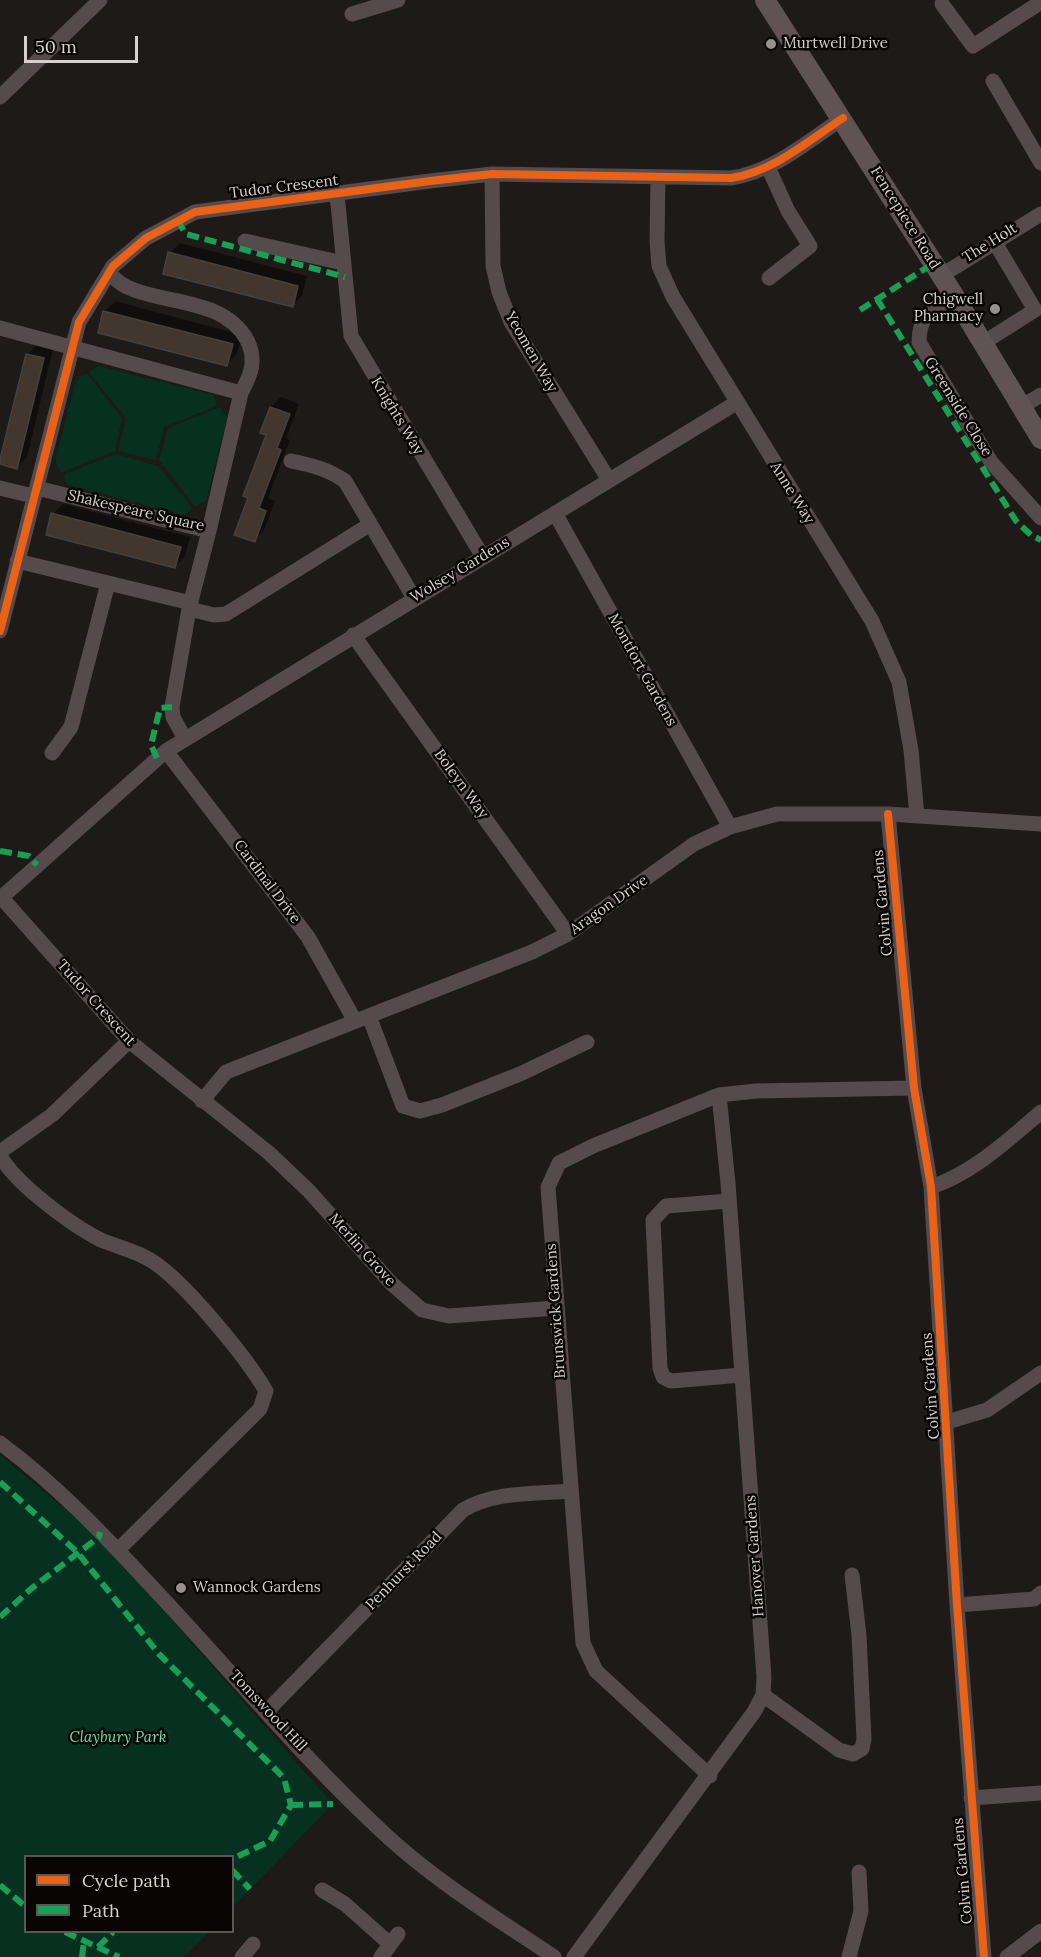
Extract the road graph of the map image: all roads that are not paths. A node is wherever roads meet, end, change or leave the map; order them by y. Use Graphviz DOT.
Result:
graph roads {
  1 [pos="100,0"];
  2 [pos="398,0"];
  3 [pos="765,0"];
  4 [pos="1041,2"];
  5 [pos="942,4"];
  6 [pos="352,14"];
  7 [pos="993,81"];
  8 [pos="0,97"];
  9 [pos="843,118"];
  10 [pos="1041,163"];
  11 [pos="768,167"];
  12 [pos="492,174"];
  13 [pos="658,177"];
  14 [pos="337,194"];
  15 [pos="1041,214"];
  16 [pos="245,241"];
  17 [pos="994,241"];
  18 [pos="343,264"];
  19 [pos="109,273"];
  20 [pos="942,275"];
  21 [pos="769,278"];
  22 [pos="955,297"];
  23 [pos="0,328"];
  24 [pos="983,343"];
  25 [pos="72,350"];
  26 [pos="241,393"];
  27 [pos="1041,395"];
  28 [pos="736,403"];
  29 [pos="1021,407"];
  30 [pos="1041,439"];
  31 [pos="291,461"];
  32 [pos="609,480"];
  33 [pos="0,488"];
  34 [pos="35,492"];
  35 [pos="555,513"];
  36 [pos="1041,518"];
  37 [pos="369,525"];
  38 [pos="209,531"];
  39 [pos="483,558"];
  40 [pos="17,561"];
  41 [pos="108,583"];
  42 [pos="414,598"];
  43 [pos="190,606"];
  44 [pos="0,631"];
  45 [pos="353,635"];
  46 [pos="185,739"];
  47 [pos="166,752"];
  48 [pos="52,753"];
  49 [pos="888,814"];
  50 [pos="917,816"];
  51 [pos="1041,824"];
  52 [pos="730,827"];
  53 [pos="1,896"];
  54 [pos="568,934"];
  55 [pos="362,1018"];
  56 [pos="129,1041"];
  57 [pos="587,1042"];
  58 [pos="914,1088"];
  59 [pos="719,1095"];
  60 [pos="202,1101"];
  61 [pos="1041,1112"];
  62 [pos="0,1154"];
  63 [pos="931,1187"];
  64 [pos="729,1202"];
  65 [pos="556,1308"];
  66 [pos="1041,1373"];
  67 [pos="742,1375"];
  68 [pos="947,1422"];
  69 [pos="0,1443"];
  70 [pos="570,1491"];
  71 [pos="118,1550"];
  72 [pos="852,1575"];
  73 [pos="1041,1593"];
  74 [pos="957,1605"];
  75 [pos="763,1695"];
  76 [pos="267,1711"];
  77 [pos="710,1776"];
  78 [pos="1041,1793"];
  79 [pos="971,1798"];
  80 [pos="859,1872"];
  81 [pos="322,1890"];
  82 [pos="1041,1932"];
  83 [pos="253,1944"];
  84 [pos="242,1957"];
  85 [pos="381,1957"];
  86 [pos="554,1957"];
  87 [pos="574,1957"];
  88 [pos="849,1957"];
  89 [pos="984,1957"];
  90 [pos="1008,1957"];
  1 -- 8 [label="street"];
  2 -- 6 [label="street"];
  3 -- 9 [label="main road, Fencepiece Road"];
  4 -- 5 [label="street"];
  7 -- 10 [label="street"];
  9 -- 11 [label="street, Tudor Crescent"];
  9 -- 20 [label="main road, Fencepiece Road"];
  11 -- 13 [label="street, Tudor Crescent"];
  11 -- 21 [label="street"];
  12 -- 13 [label="street, Tudor Crescent"];
  12 -- 14 [label="street, Tudor Crescent"];
  12 -- 32 [label="street, Yeomen Way"];
  13 -- 28 [label="street, Anne Way"];
  14 -- 18 [label="street, Knights Way"];
  14 -- 19 [label="street, Tudor Crescent"];
  15 -- 17 [label="street, The Holt"];
  16 -- 18 [label="street"];
  17 -- 20 [label="street, The Holt"];
  17 -- 24 [label="street"];
  18 -- 39 [label="street, Knights Way"];
  19 -- 25 [label="street, Tudor Crescent"];
  19 -- 26 [label="street, Shakespeare Square"];
  20 -- 22 [label="main road, Fencepiece Road"];
  22 -- 24 [label="main road, Fencepiece Road"];
  22 -- 36 [label="street, Greenside Close"];
  23 -- 25 [label="street"];
  24 -- 29 [label="main road, Fencepiece Road"];
  25 -- 26 [label="street"];
  25 -- 34 [label="street, Tudor Crescent"];
  26 -- 38 [label="street, Shakespeare Square"];
  27 -- 29 [label="street"];
  28 -- 32 [label="street, Wolsey Gardens"];
  28 -- 50 [label="street, Anne Way"];
  29 -- 30 [label="main road, Fencepiece Road"];
  31 -- 37 [label="street"];
  32 -- 35 [label="street, Wolsey Gardens"];
  33 -- 34 [label="street, Shakespeare Square"];
  34 -- 38 [label="street, Shakespeare Square"];
  34 -- 40 [label="street, Tudor Crescent"];
  35 -- 39 [label="street, Wolsey Gardens"];
  35 -- 52 [label="street, Montfort Gardens"];
  37 -- 42 [label="street"];
  37 -- 43 [label="street"];
  38 -- 43 [label="street"];
  39 -- 42 [label="street, Wolsey Gardens"];
  40 -- 41 [label="street"];
  40 -- 44 [label="street, Tudor Crescent"];
  41 -- 43 [label="street"];
  41 -- 48 [label="street"];
  42 -- 45 [label="street, Wolsey Gardens"];
  43 -- 46 [label="street"];
  45 -- 46 [label="street, Wolsey Gardens"];
  45 -- 54 [label="street, Boleyn Way"];
  46 -- 47 [label="street, Wolsey Gardens"];
  47 -- 53 [label="street, Wolsey Gardens"];
  47 -- 55 [label="street, Cardinal Drive"];
  49 -- 50 [label="street, Aragon Drive"];
  49 -- 52 [label="street, Aragon Drive"];
  49 -- 58 [label="street, Colvin Gardens"];
  50 -- 51 [label="street, Aragon Drive"];
  52 -- 54 [label="street, Aragon Drive"];
  53 -- 56 [label="street, Tudor Crescent"];
  54 -- 55 [label="street, Aragon Drive"];
  55 -- 57 [label="street, Cardinal Drive"];
  55 -- 60 [label="street, Aragon Drive"];
  56 -- 60 [label="street, Tudor Crescent"];
  56 -- 62 [label="street"];
  58 -- 59 [label="street, Brunswick Gardens"];
  58 -- 63 [label="street, Colvin Gardens"];
  59 -- 64 [label="street, Hanover Gardens"];
  59 -- 65 [label="street, Brunswick Gardens"];
  60 -- 65 [label="street, Merlin Grove"];
  61 -- 63 [label="street"];
  62 -- 71 [label="street"];
  63 -- 68 [label="street, Colvin Gardens"];
  64 -- 67 [label="street, Hanover Gardens"];
  64 -- 67 [label="street"];
  65 -- 70 [label="street, Brunswick Gardens"];
  66 -- 68 [label="street"];
  67 -- 75 [label="street, Hanover Gardens"];
  68 -- 74 [label="street, Colvin Gardens"];
  69 -- 71 [label="street, Tomswood Hill"];
  70 -- 76 [label="street, Penhurst Road"];
  70 -- 77 [label="street, Brunswick Gardens"];
  71 -- 76 [label="street, Tomswood Hill"];
  72 -- 75 [label="street"];
  73 -- 74 [label="street"];
  74 -- 79 [label="street, Colvin Gardens"];
  75 -- 77 [label="street"];
  76 -- 86 [label="street, Tomswood Hill"];
  77 -- 87 [label="street"];
  78 -- 79 [label="street"];
  79 -- 89 [label="street, Colvin Gardens"];
  80 -- 88 [label="street"];
  81 -- 85 [label="street"];
  82 -- 90 [label="street"];
  83 -- 84 [label="street"];
}
